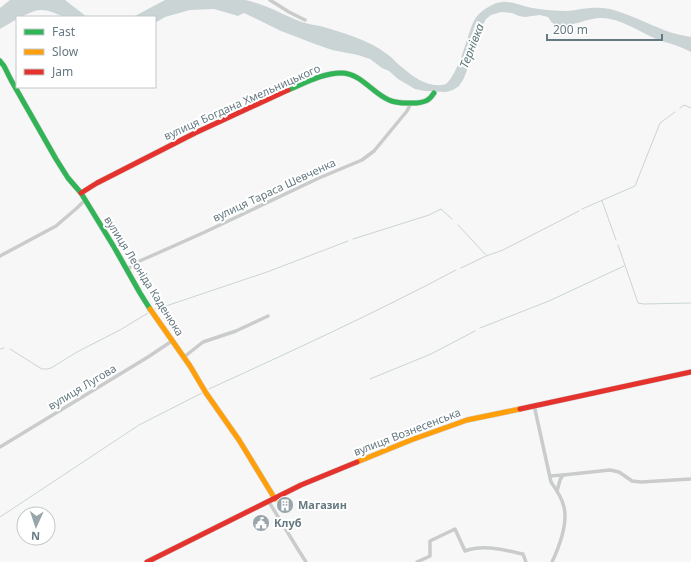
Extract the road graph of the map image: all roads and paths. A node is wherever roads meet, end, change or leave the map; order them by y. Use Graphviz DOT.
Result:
graph roads {
  1 [pos="270,0"];
  2 [pos="305,20"];
  3 [pos="0,61"];
  4 [pos="434,93"];
  5 [pos="411,103"];
  6 [pos="81,193"];
  7 [pos="85,200"];
  8 [pos="0,256"];
  9 [pos="127,270"];
  10 [pos="268,316"];
  11 [pos="172,341"];
  12 [pos="184,357"];
  13 [pos="691,372"];
  14 [pos="534,406"];
  15 [pos="0,447"];
  16 [pos="564,475"];
  17 [pos="550,476"];
  18 [pos="691,479"];
  19 [pos="557,491"];
  20 [pos="275,499"];
  21 [pos="269,502"];
  22 [pos="148,562"];
  23 [pos="306,562"];
  24 [pos="417,562"];
  25 [pos="526,562"];
  26 [pos="552,562"];
  1 -- 2 [label="street"];
  3 -- 6 [label="street, вулиця Леоніда Каденюка"];
  4 -- 5 [label="street, вулиця Богдана Хмельницького"];
  5 -- 6 [label="street, вулиця Богдана Хмельницького"];
  5 -- 9 [label="street, вулиця Тараса Шевченка"];
  6 -- 7 [label="street, вулиця Леоніда Каденюка"];
  7 -- 8 [label="street"];
  7 -- 9 [label="street, вулиця Леоніда Каденюка"];
  9 -- 11 [label="street, вулиця Леоніда Каденюка"];
  10 -- 12 [label="street"];
  11 -- 12 [label="street, вулиця Леоніда Каденюка"];
  11 -- 15 [label="street, вулиця Лугова"];
  12 -- 20 [label="street, вулиця Леоніда Каденюка"];
  13 -- 14 [label="street, вулиця Вознесенська"];
  14 -- 17 [label="street"];
  14 -- 20 [label="street, вулиця Вознесенська"];
  16 -- 17 [label="street"];
  16 -- 18 [label="street"];
  16 -- 19 [label="street"];
  17 -- 19 [label="street"];
  19 -- 26 [label="street"];
  20 -- 21 [label="street, вулиця Вознесенська"];
  21 -- 22 [label="street, вулиця Вознесенська"];
  21 -- 23 [label="street"];
  24 -- 25 [label="street"];
}
